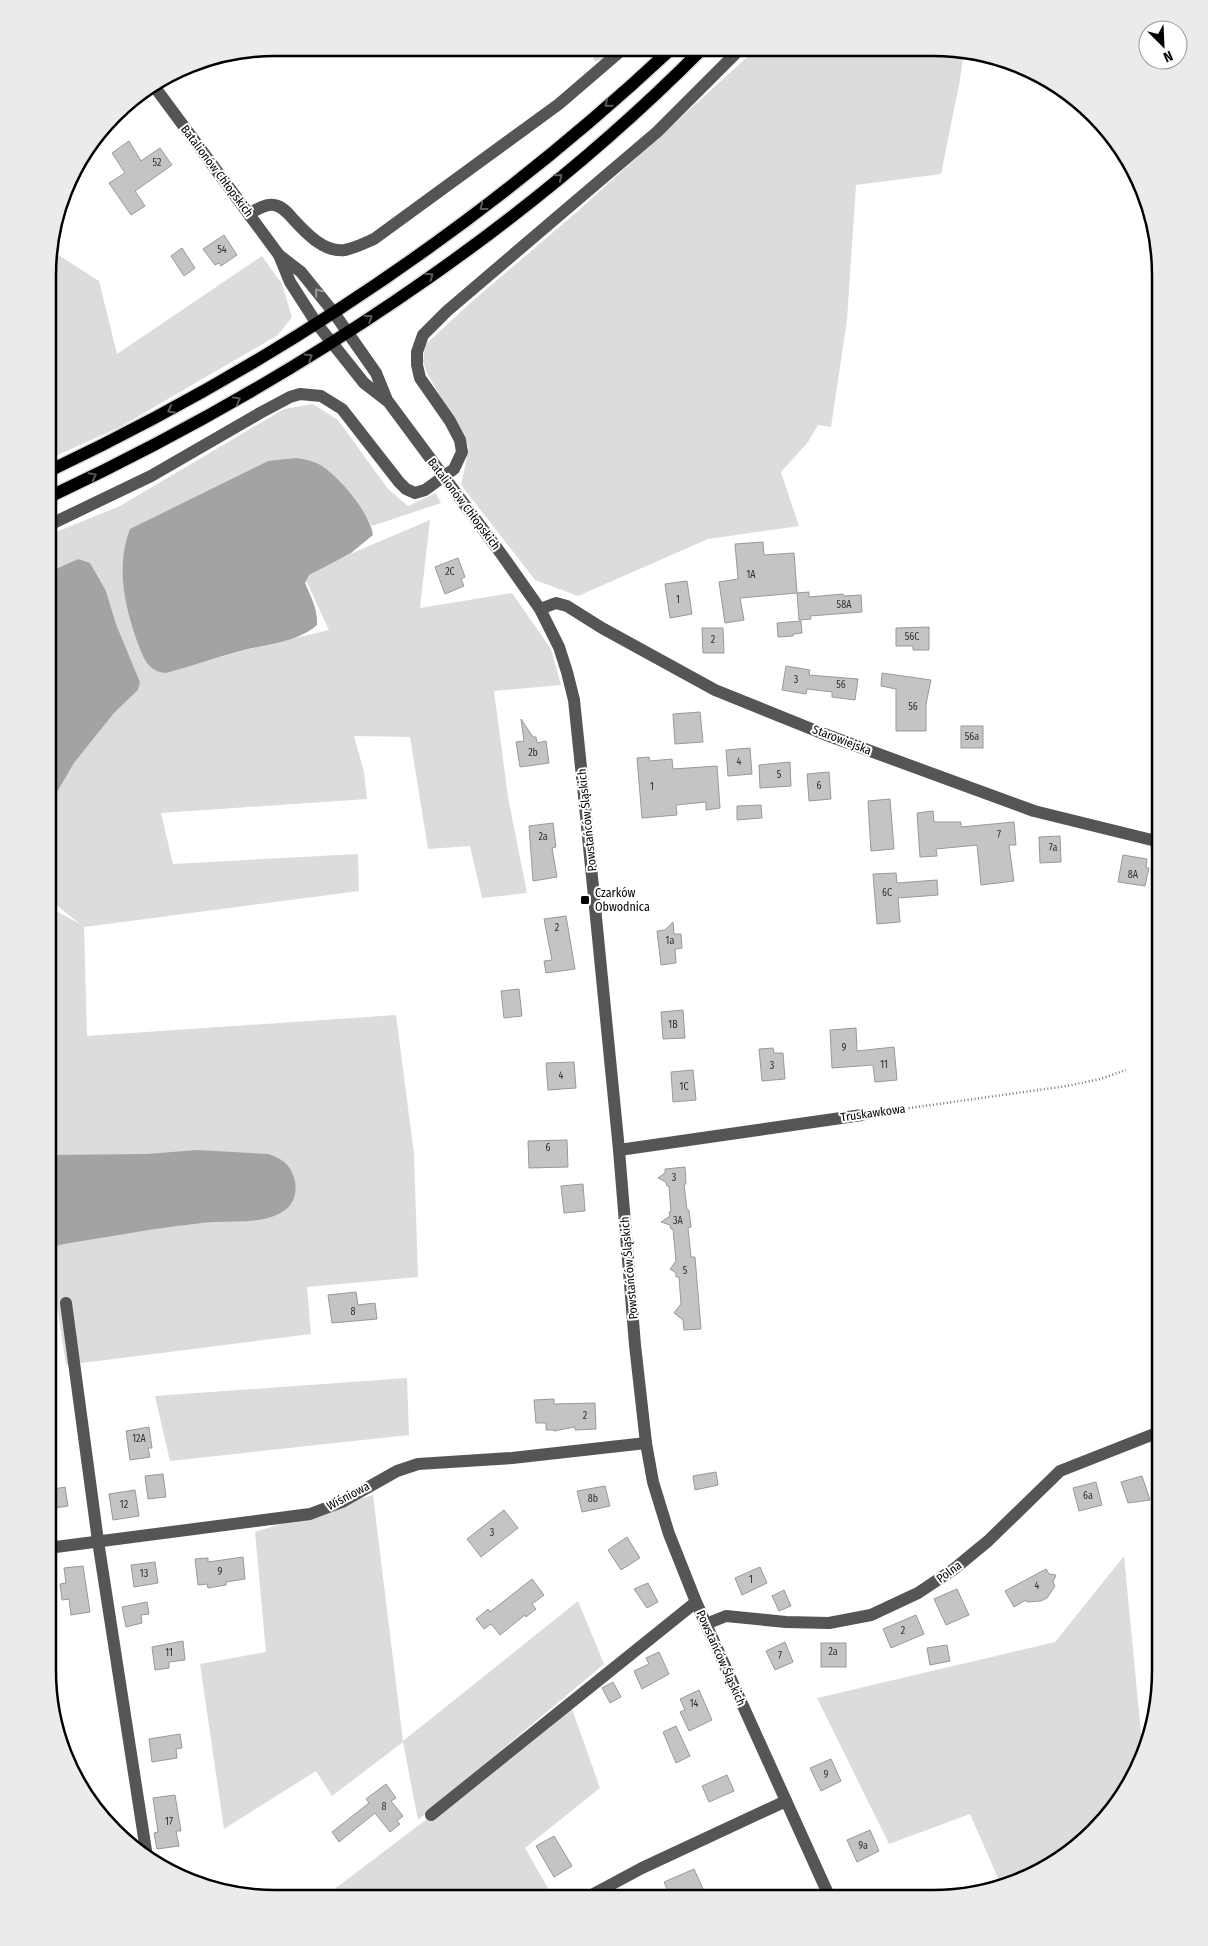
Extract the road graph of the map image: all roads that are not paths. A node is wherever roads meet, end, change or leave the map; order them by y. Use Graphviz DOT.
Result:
graph roads {
  1 [pos="614,56"];
  2 [pos="663,56"];
  3 [pos="695,56"];
  4 [pos="733,56"];
  5 [pos="158,91"];
  6 [pos="249,214"];
  7 [pos="279,255"];
  8 [pos="334,313"];
  9 [pos="317,324"];
  10 [pos="348,332"];
  11 [pos="332,343"];
  12 [pos="387,400"];
  13 [pos="56,467"];
  14 [pos="443,477"];
  15 [pos="56,494"];
  16 [pos="56,522"];
  17 [pos="540,608"];
  18 [pos="1152,840"];
  19 [pos="862,1115"];
  20 [pos="619,1150"];
  21 [pos="66,1303"];
  22 [pos="1152,1435"];
  23 [pos="646,1443"];
  24 [pos="98,1541"];
  25 [pos="56,1547"];
  26 [pos="696,1602"];
  27 [pos="706,1624"];
  28 [pos="786,1801"];
  29 [pos="431,1815"];
  30 [pos="145,1847"];
  31 [pos="601,1890"];
  32 [pos="826,1890"];
  1 -- 6 [label="street"];
  2 -- 8 [label="main road, one-way"];
  10 -- 3 [label="main road, one-way"];
  4 -- 14 [label="street"];
  5 -- 6 [label="street, Batalionów Chłopskich"];
  6 -- 7 [label="street, Batalionów Chłopskich"];
  8 -- 7 [label="street, Batalionów Chłopskich, one-way"];
  7 -- 9 [label="street, Batalionów Chłopskich"];
  8 -- 9 [label="main road"];
  8 -- 10 [label="street, Batalionów Chłopskich"];
  9 -- 11 [label="street, Batalionów Chłopskich"];
  9 -- 13 [label="main road, one-way"];
  10 -- 11 [label="main road"];
  10 -- 12 [label="street, Batalionów Chłopskich"];
  11 -- 12 [label="street, Batalionów Chłopskich"];
  15 -- 11 [label="main road, one-way"];
  12 -- 14 [label="street, Batalionów Chłopskich"];
  14 -- 16 [label="street"];
  14 -- 17 [label="street, Batalionów Chłopskich"];
  17 -- 18 [label="street, Starowiejska"];
  17 -- 20 [label="street, Powstańców Śląskich"];
  19 -- 20 [label="street, Truskawkowa"];
  20 -- 23 [label="street, Powstańców Śląskich"];
  21 -- 24 [label="street"];
  22 -- 27 [label="street, Polna"];
  23 -- 24 [label="street, Wiśniowa"];
  23 -- 26 [label="street, Powstańców Śląskich"];
  24 -- 25 [label="street, Wiśniowa"];
  24 -- 30 [label="street"];
  26 -- 27 [label="street, Powstańców Śląskich"];
  26 -- 29 [label="street"];
  27 -- 28 [label="street, Powstańców Śląskich"];
  28 -- 31 [label="street"];
  28 -- 32 [label="street, Powstańców Śląskich"];
}
